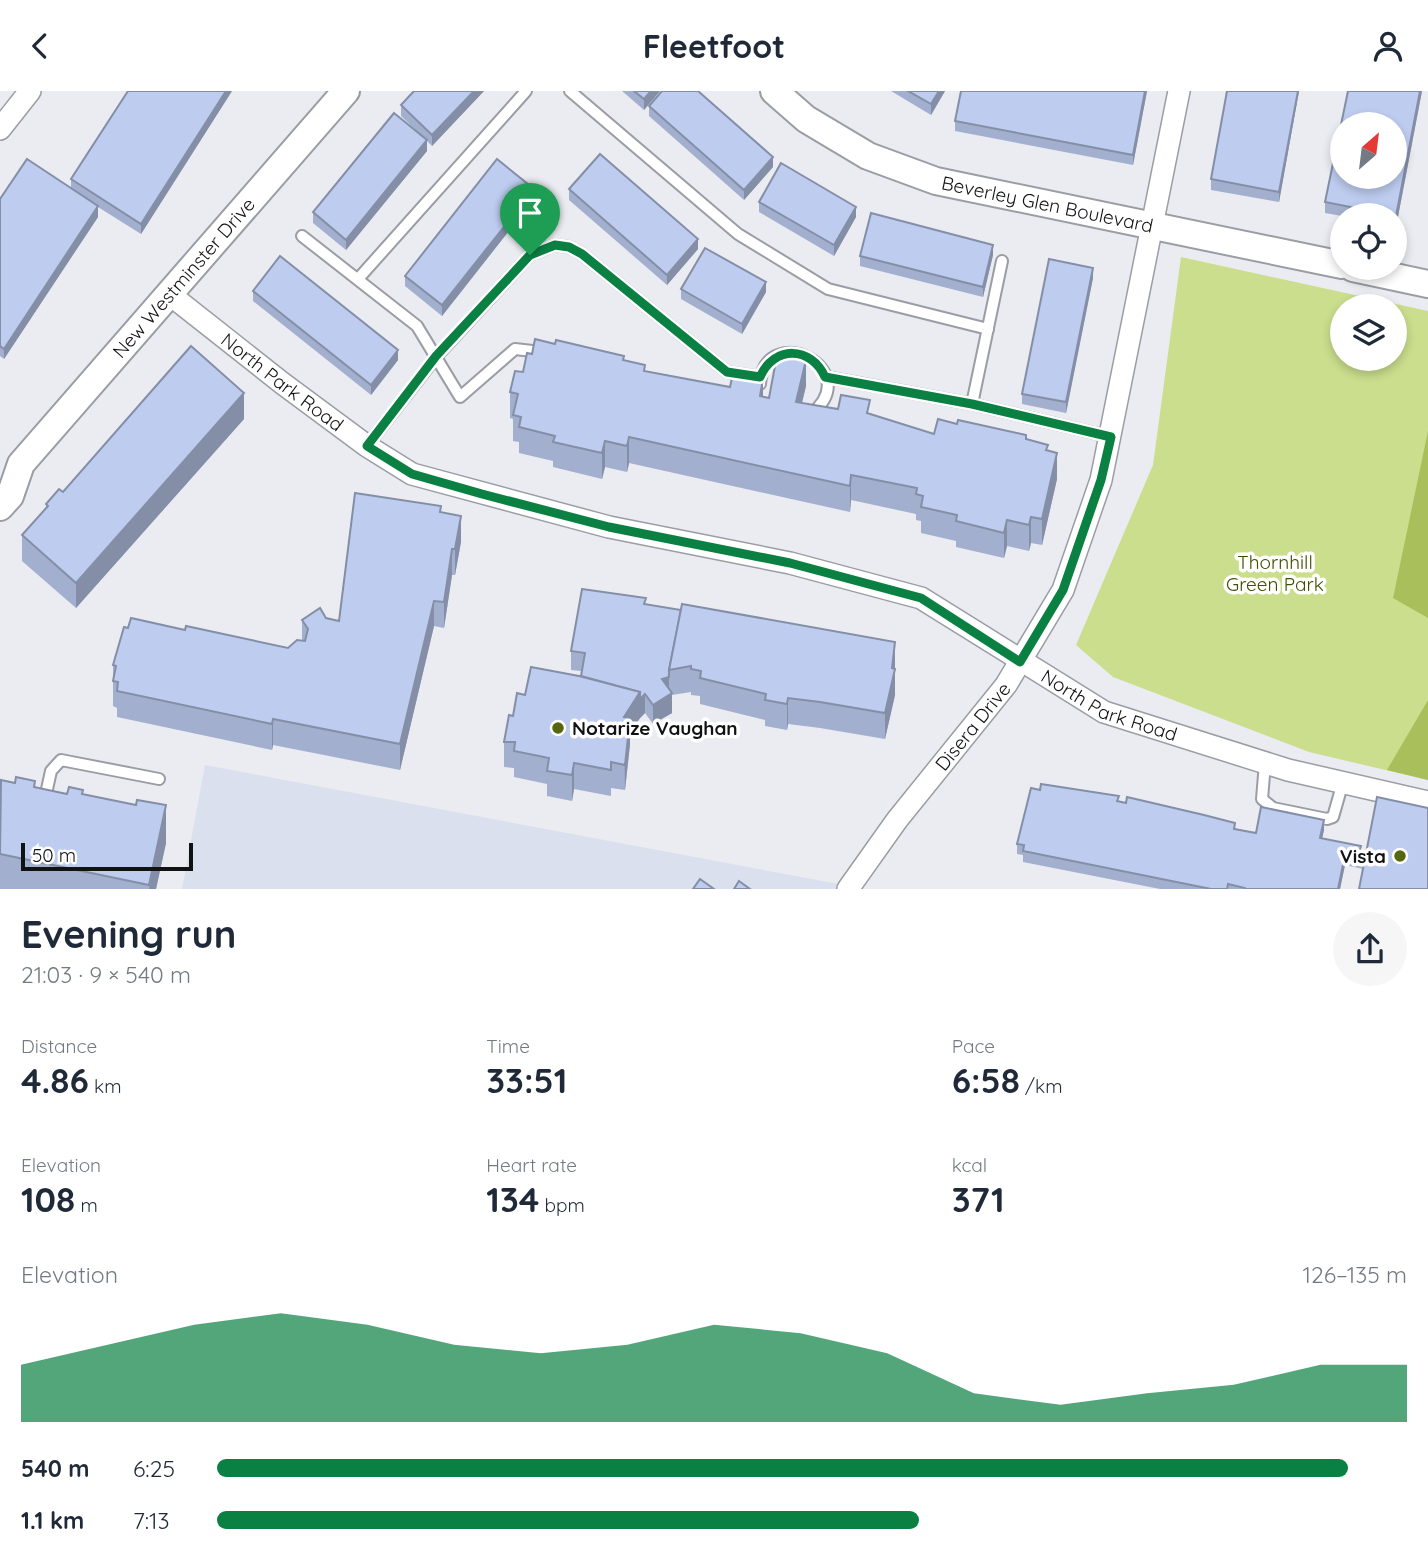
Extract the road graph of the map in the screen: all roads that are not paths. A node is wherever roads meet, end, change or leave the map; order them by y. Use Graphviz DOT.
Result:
graph roads {
  1 [pos="30,91"];
  2 [pos="346,91"];
  3 [pos="526,91"];
  4 [pos="570,91"];
  5 [pos="774,91"];
  6 [pos="1179,91"];
  7 [pos="0,129"];
  8 [pos="1152,224"];
  9 [pos="302,236"];
  10 [pos="1002,261"];
  11 [pos="1330,262"];
  12 [pos="358,279"];
  13 [pos="1407,280"];
  14 [pos="1428,284"];
  15 [pos="168,293"];
  16 [pos="988,329"];
  17 [pos="541,352"];
  18 [pos="436,356"];
  19 [pos="760,377"];
  20 [pos="825,377"];
  21 [pos="762,399"];
  22 [pos="972,404"];
  23 [pos="810,415"];
  24 [pos="1111,437"];
  25 [pos="367,446"];
  26 [pos="10,466"];
  27 [pos="0,507"];
  28 [pos="1020,662"];
  29 [pos="1265,763"];
  30 [pos="159,779"];
  31 [pos="1343,782"];
  32 [pos="1428,801"];
  33 [pos="41,815"];
  34 [pos="848,889"];
  1 -- 7 [label="street"];
  2 -- 15 [label="street, New Westminster Drive"];
  3 -- 12 [label="lane"];
  4 -- 16 [label="lane"];
  5 -- 8 [label="street, Beverley Glen Boulevard"];
  6 -- 8 [label="street, Disera Drive"];
  8 -- 11 [label="street, Beverley Glen Boulevard"];
  8 -- 24 [label="street, Disera Drive"];
  9 -- 12 [label="lane"];
  10 -- 16 [label="lane"];
  12 -- 18 [label="lane"];
  13 -- 14 [label="street"];
  15 -- 25 [label="street, North Park Road"];
  15 -- 26 [label="street, New Westminster Drive"];
  16 -- 22 [label="lane"];
  17 -- 18 [label="lane"];
  18 -- 19 [label="lane"];
  18 -- 25 [label="lane"];
  19 -- 20 [label="lane"];
  19 -- 21 [label="lane"];
  20 -- 22 [label="lane"];
  20 -- 23 [label="lane"];
  22 -- 24 [label="lane"];
  24 -- 28 [label="street, Disera Drive"];
  25 -- 28 [label="street, North Park Road"];
  26 -- 27 [label="street, New Westminster Drive"];
  28 -- 29 [label="street, North Park Road"];
  28 -- 34 [label="street, Disera Drive"];
  29 -- 31 [label="street, North Park Road"];
  29 -- 31 [label="lane"];
  30 -- 33 [label="lane"];
  31 -- 32 [label="street, North Park Road"];
}
